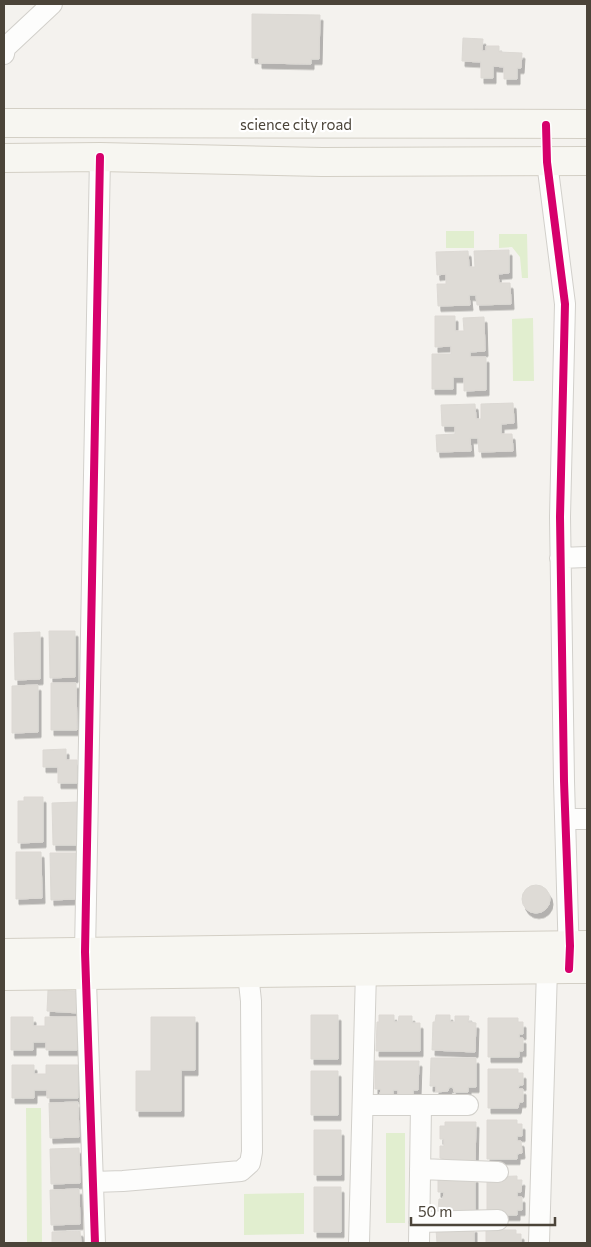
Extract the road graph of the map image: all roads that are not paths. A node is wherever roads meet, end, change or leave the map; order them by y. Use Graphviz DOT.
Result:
graph roads {
  1 [pos="52,4"];
  2 [pos="4,50"];
  3 [pos="5,118"];
  4 [pos="587,124"];
  5 [pos="546,125"];
  6 [pos="100,157"];
  7 [pos="4,158"];
  8 [pos="587,161"];
  9 [pos="547,162"];
  10 [pos="587,557"];
  11 [pos="560,558"];
  12 [pos="566,819"];
  13 [pos="587,819"];
  14 [pos="4,953"];
  15 [pos="572,960"];
  16 [pos="85,964"];
  17 [pos="366,971"];
  18 [pos="248,973"];
  19 [pos="4,976"];
  20 [pos="363,1105"];
  21 [pos="421,1105"];
  22 [pos="468,1105"];
  23 [pos="420,1169"];
  24 [pos="498,1172"];
  25 [pos="93,1182"];
  26 [pos="498,1220"];
  27 [pos="419,1222"];
  28 [pos="95,1243"];
  29 [pos="359,1243"];
  30 [pos="418,1243"];
  31 [pos="539,1243"];
  1 -- 2 [label="street"];
  3 -- 5 [label="main road, science city road"];
  4 -- 5 [label="main road, science city road"];
  5 -- 9 [label="main road"];
  6 -- 7 [label="main road"];
  6 -- 9 [label="main road"];
  6 -- 16 [label="street"];
  8 -- 9 [label="main road"];
  9 -- 11 [label="street"];
  10 -- 11 [label="street"];
  11 -- 12 [label="street"];
  12 -- 13 [label="street"];
  12 -- 15 [label="street"];
  14 -- 16 [label="main road"];
  15 -- 16 [label="main road"];
  15 -- 17 [label="main road"];
  15 -- 31 [label="street"];
  16 -- 18 [label="main road"];
  16 -- 19 [label="main road"];
  16 -- 25 [label="street"];
  17 -- 18 [label="main road"];
  17 -- 20 [label="street"];
  18 -- 25 [label="street"];
  20 -- 21 [label="street"];
  20 -- 29 [label="street"];
  21 -- 22 [label="street"];
  21 -- 23 [label="street"];
  23 -- 24 [label="street"];
  23 -- 27 [label="street"];
  25 -- 28 [label="street"];
  26 -- 27 [label="street"];
  27 -- 30 [label="street"];
}
